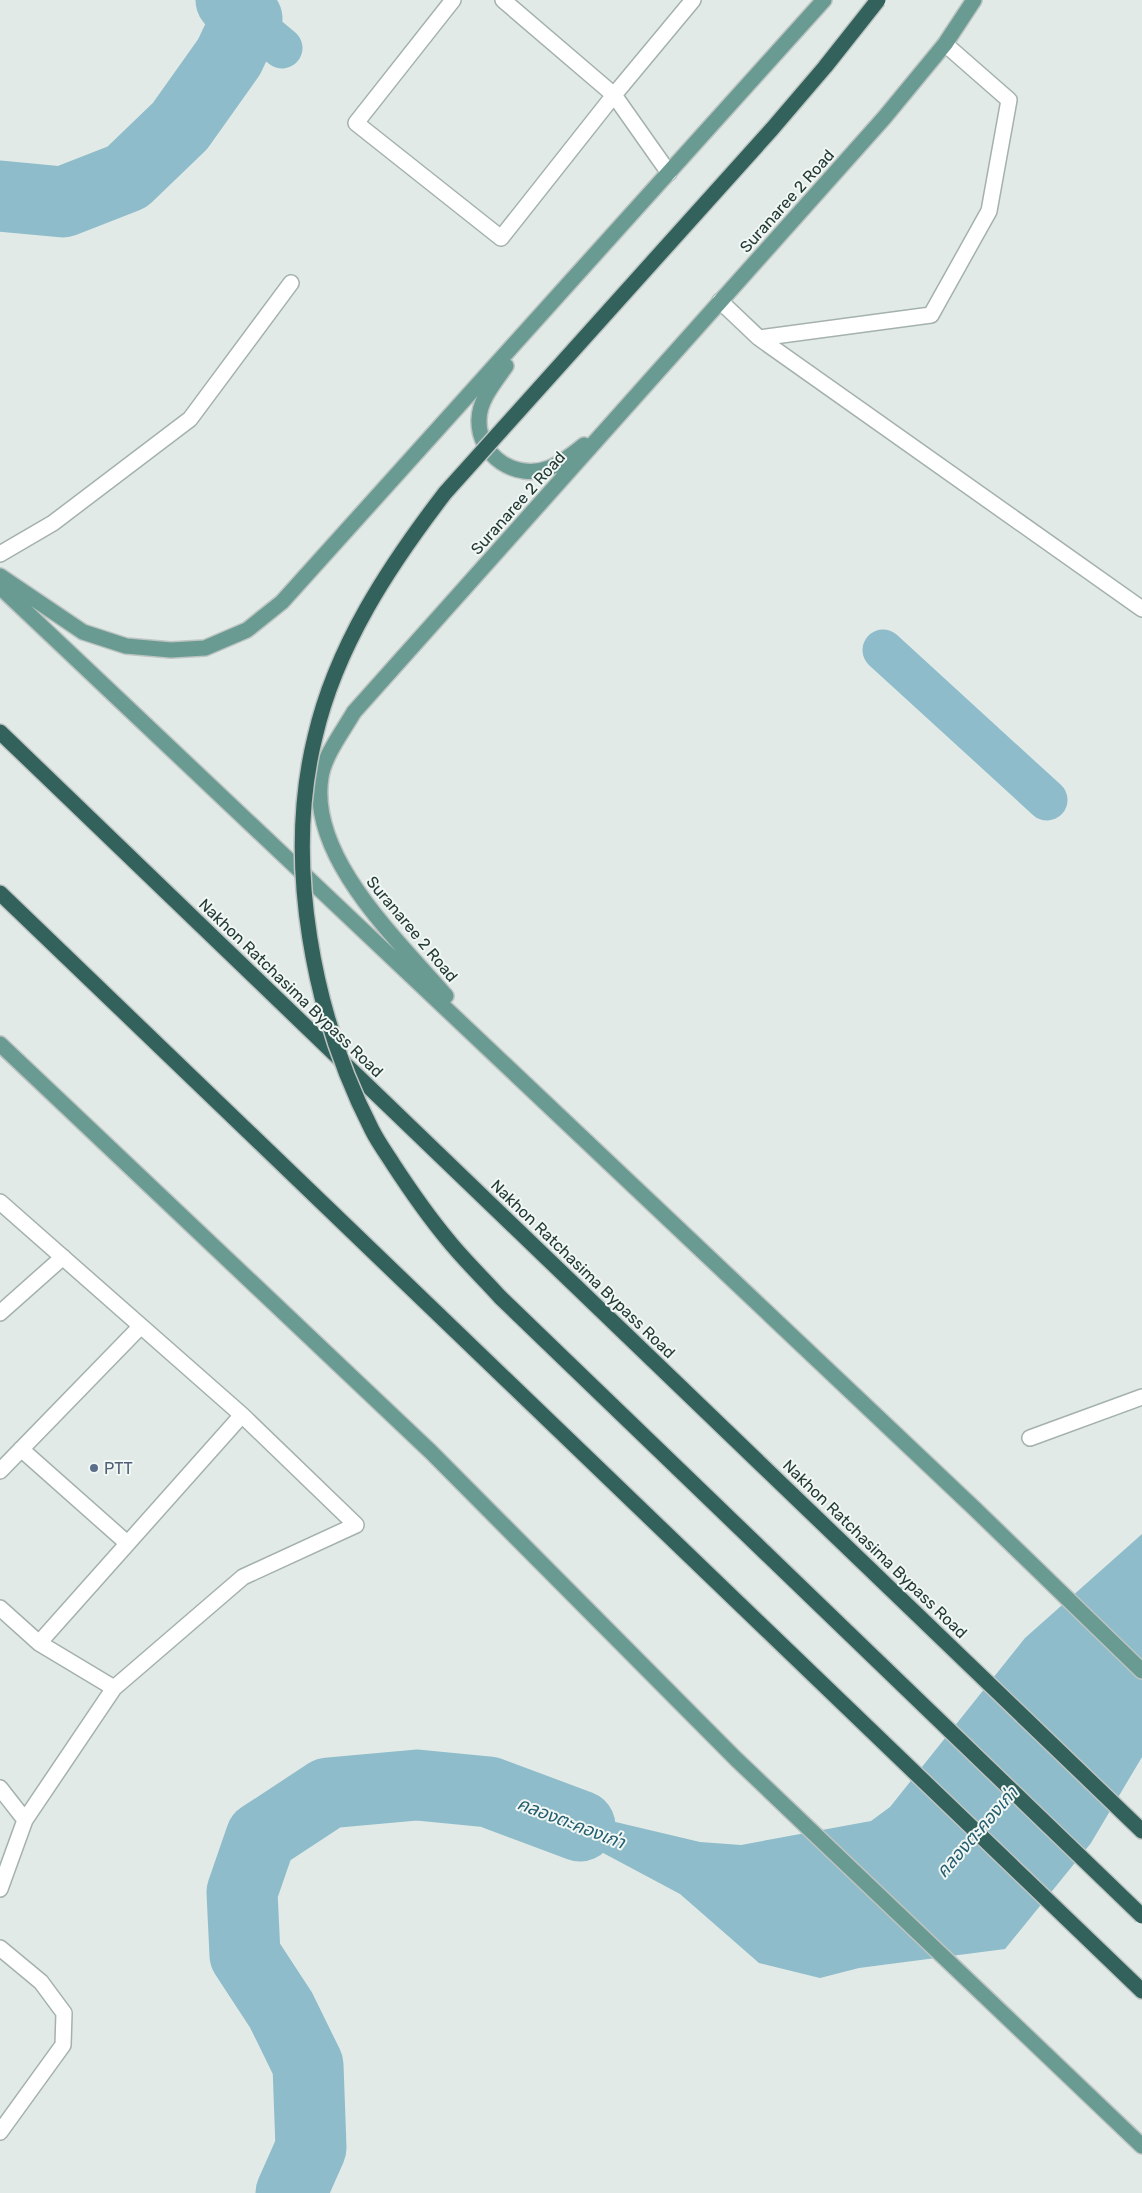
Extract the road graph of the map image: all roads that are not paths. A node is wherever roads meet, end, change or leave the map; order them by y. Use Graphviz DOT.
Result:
graph roads {
  1 [pos="453,0"];
  2 [pos="503,0"];
  3 [pos="693,0"];
  4 [pos="824,0"];
  5 [pos="878,0"];
  6 [pos="974,0"];
  7 [pos="945,44"];
  8 [pos="614,95"];
  9 [pos="669,173"];
  10 [pos="291,283"];
  11 [pos="720,302"];
  12 [pos="530,328"];
  13 [pos="759,338"];
  14 [pos="623,411"];
  15 [pos="0,554"];
  16 [pos="0,576"];
  17 [pos="0,587"];
  18 [pos="1142,609"];
  19 [pos="0,732"];
  20 [pos="0,893"];
  21 [pos="0,1044"];
  22 [pos="499,1058"];
  23 [pos="0,1202"];
  24 [pos="63,1257"];
  25 [pos="0,1314"];
  26 [pos="140,1327"];
  27 [pos="1142,1397"];
  28 [pos="242,1416"];
  29 [pos="1030,1438"];
  30 [pos="21,1449"];
  31 [pos="0,1471"];
  32 [pos="127,1543"];
  33 [pos="0,1608"];
  34 [pos="39,1643"];
  35 [pos="1142,1670"];
  36 [pos="114,1688"];
  37 [pos="0,1788"];
  38 [pos="25,1820"];
  39 [pos="1142,1831"];
  40 [pos="0,1889"];
  41 [pos="1142,1916"];
  42 [pos="0,1948"];
  43 [pos="1142,1991"];
  44 [pos="0,2132"];
  45 [pos="1142,2146"];
  1 -- 8 [label="street"];
  2 -- 8 [label="street"];
  3 -- 8 [label="street"];
  4 -- 9 [label="main road"];
  5 -- 41 [label="highway, bridge"];
  6 -- 7 [label="main road, Suranaree 2 Road"];
  7 -- 11 [label="main road, Suranaree 2 Road"];
  7 -- 13 [label="street"];
  8 -- 9 [label="street"];
  9 -- 12 [label="main road"];
  10 -- 15 [label="street"];
  11 -- 13 [label="street"];
  11 -- 14 [label="main road, Suranaree 2 Road"];
  12 -- 14 [label="main road"];
  12 -- 16 [label="main road"];
  13 -- 18 [label="street"];
  14 -- 22 [label="main road, Suranaree 2 Road"];
  17 -- 22 [label="main road"];
  19 -- 39 [label="highway, Nakhon Ratchasima Bypass Road"];
  20 -- 43 [label="highway"];
  21 -- 45 [label="main road"];
  22 -- 35 [label="main road"];
  23 -- 24 [label="street"];
  24 -- 25 [label="street"];
  24 -- 26 [label="street"];
  26 -- 28 [label="street"];
  26 -- 30 [label="street"];
  27 -- 29 [label="street"];
  28 -- 32 [label="street"];
  28 -- 36 [label="street"];
  30 -- 31 [label="street"];
  30 -- 32 [label="street"];
  32 -- 34 [label="street"];
  33 -- 34 [label="street"];
  34 -- 36 [label="street"];
  36 -- 38 [label="street"];
  37 -- 38 [label="street"];
  38 -- 40 [label="street"];
  42 -- 44 [label="street"];
}
